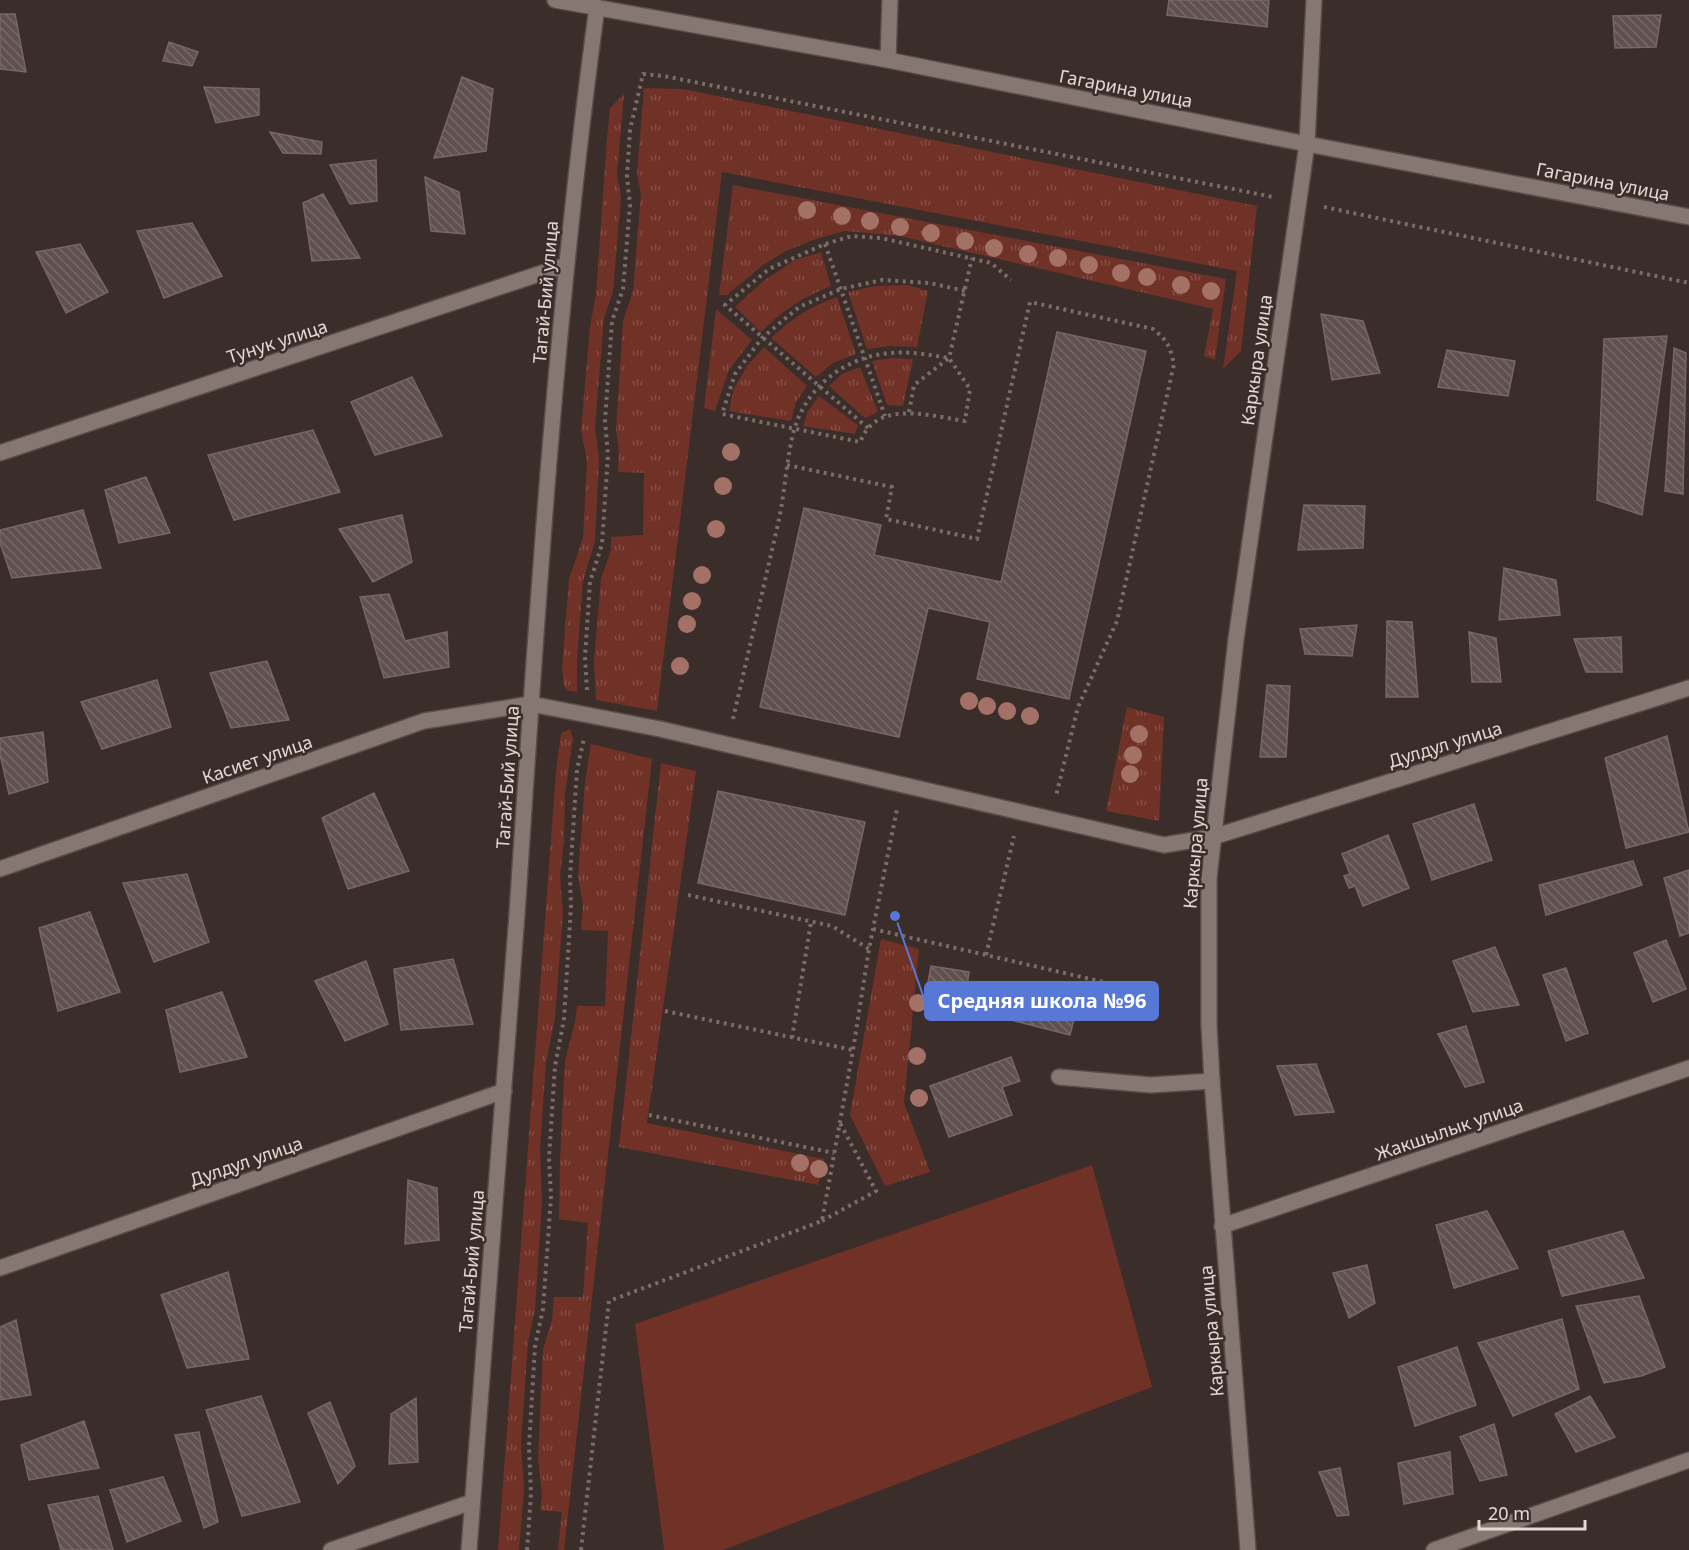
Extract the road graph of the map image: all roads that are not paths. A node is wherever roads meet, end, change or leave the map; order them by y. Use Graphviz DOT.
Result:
graph roads {
  1 [pos="555,0"];
  2 [pos="890,0"];
  3 [pos="1314,0"];
  4 [pos="597,7"];
  5 [pos="888,60"];
  6 [pos="1307,144"];
  7 [pos="1689,217"];
  8 [pos="566,265"];
  9 [pos="0,453"];
  10 [pos="1689,688"];
  11 [pos="531,704"];
  12 [pos="902,785"];
  13 [pos="1213,837"];
  14 [pos="0,869"];
  15 [pos="1689,1068"];
  16 [pos="1059,1077"];
  17 [pos="1212,1081"];
  18 [pos="504,1091"];
  19 [pos="1222,1226"];
  20 [pos="0,1268"];
  21 [pos="1689,1461"];
  22 [pos="472,1502"];
  23 [pos="331,1550"];
  24 [pos="469,1550"];
  25 [pos="1248,1550"];
  26 [pos="1434,1550"];
  1 -- 4 [label="street, Гагарина улица"];
  2 -- 5 [label="street"];
  3 -- 6 [label="street, Каркыра улица"];
  4 -- 5 [label="street, Гагарина улица"];
  4 -- 8 [label="street, Тагай-Бий улица"];
  5 -- 6 [label="street, Гагарина улица"];
  6 -- 7 [label="street, Гагарина улица"];
  6 -- 13 [label="street, Каркыра улица"];
  8 -- 9 [label="street, Тунук улица"];
  8 -- 11 [label="street, Тагай-Бий улица"];
  10 -- 13 [label="street, Дулдул улица"];
  11 -- 12 [label="street, Касиет улица"];
  11 -- 14 [label="street, Касиет улица"];
  11 -- 18 [label="street, Тагай-Бий улица"];
  12 -- 13 [label="street, Дулдул улица"];
  13 -- 17 [label="street, Каркыра улица"];
  15 -- 19 [label="street, Жакшылык улица"];
  16 -- 17 [label="street"];
  17 -- 19 [label="street, Каркыра улица"];
  18 -- 20 [label="street, Дулдул улица"];
  18 -- 22 [label="street, Тагай-Бий улица"];
  19 -- 25 [label="street, Каркыра улица"];
  21 -- 26 [label="street"];
  22 -- 23 [label="street"];
  22 -- 24 [label="street, Тагай-Бий улица"];
}
